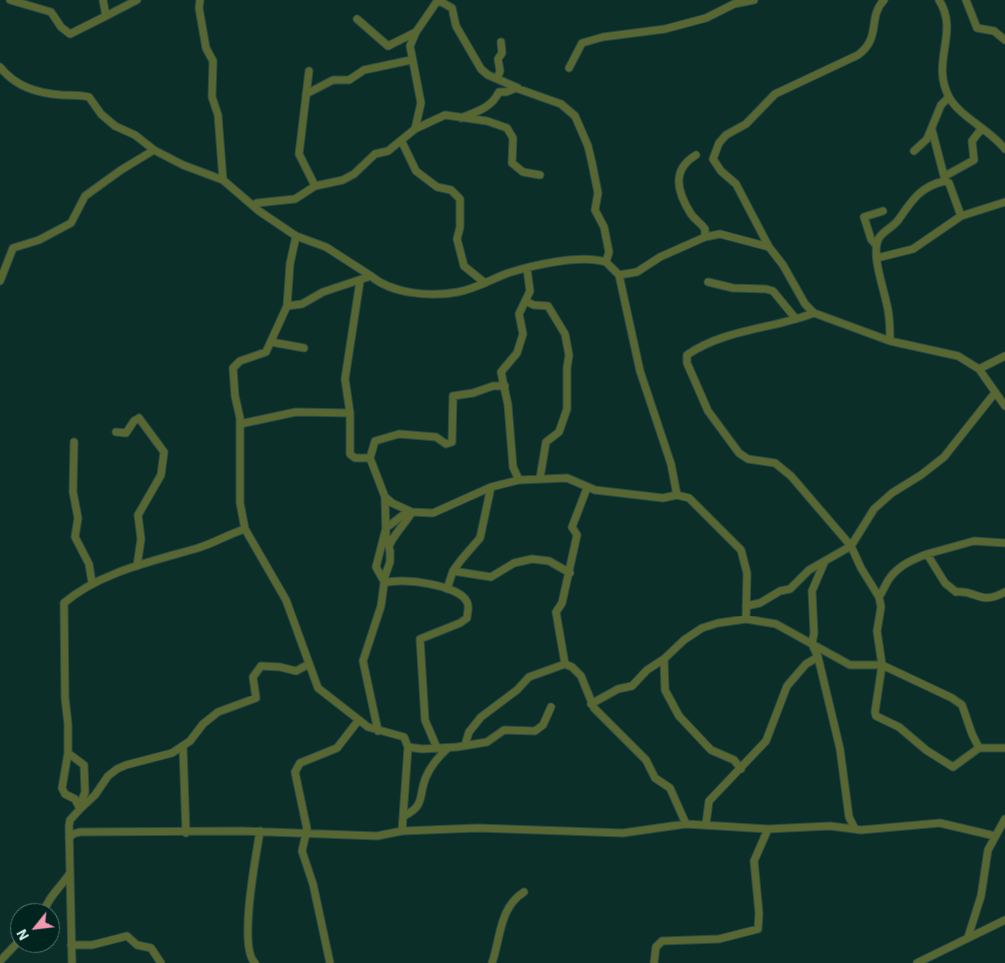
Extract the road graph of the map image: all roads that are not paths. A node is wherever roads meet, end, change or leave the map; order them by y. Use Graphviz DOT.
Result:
graph roads {
  1 [pos="10,0"];
  2 [pos="103,0"];
  3 [pos="137,0"];
  4 [pos="200,0"];
  5 [pos="754,0"];
  6 [pos="884,0"];
  7 [pos="939,0"];
  8 [pos="966,0"];
  9 [pos="106,16"];
  10 [pos="357,18"];
  11 [pos="416,32"];
  12 [pos="1005,40"];
  13 [pos="502,42"];
  14 [pos="411,60"];
  15 [pos="0,67"];
  16 [pos="569,68"];
  17 [pos="310,71"];
  18 [pos="3,75"];
  19 [pos="496,78"];
  20 [pos="518,88"];
  21 [pos="306,94"];
  22 [pos="949,97"];
  23 [pos="461,118"];
  24 [pos="982,128"];
  25 [pos="415,130"];
  26 [pos="932,130"];
  27 [pos="402,142"];
  28 [pos="1005,149"];
  29 [pos="154,150"];
  30 [pos="914,151"];
  31 [pos="696,155"];
  32 [pos="540,175"];
  33 [pos="945,178"];
  34 [pos="223,180"];
  35 [pos="316,186"];
  36 [pos="1005,202"];
  37 [pos="254,206"];
  38 [pos="883,211"];
  39 [pos="961,216"];
  40 [pos="296,236"];
  41 [pos="705,237"];
  42 [pos="876,245"];
  43 [pos="769,247"];
  44 [pos="877,258"];
  45 [pos="606,262"];
  46 [pos="527,269"];
  47 [pos="619,275"];
  48 [pos="371,276"];
  49 [pos="0,281"];
  50 [pos="360,281"];
  51 [pos="708,282"];
  52 [pos="485,283"];
  53 [pos="525,300"];
  54 [pos="288,306"];
  55 [pos="814,313"];
  56 [pos="796,319"];
  57 [pos="890,341"];
  58 [pos="271,342"];
  59 [pos="304,348"];
  60 [pos="1005,356"];
  61 [pos="979,369"];
  62 [pos="505,386"];
  63 [pos="994,394"];
  64 [pos="1005,406"];
  65 [pos="350,413"];
  66 [pos="240,424"];
  67 [pos="116,432"];
  68 [pos="74,442"];
  69 [pos="370,458"];
  70 [pos="540,478"];
  71 [pos="519,480"];
  72 [pos="492,486"];
  73 [pos="587,488"];
  74 [pos="677,495"];
  75 [pos="385,497"];
  76 [pos="412,512"];
  77 [pos="386,528"];
  78 [pos="245,529"];
  79 [pos="1005,543"];
  80 [pos="851,546"];
  81 [pos="389,547"];
  82 [pos="927,554"];
  83 [pos="824,563"];
  84 [pos="137,566"];
  85 [pos="453,571"];
  86 [pos="570,573"];
  87 [pos="92,583"];
  88 [pos="385,583"];
  89 [pos="447,589"];
  90 [pos="1005,592"];
  91 [pos="879,597"];
  92 [pos="746,606"];
  93 [pos="746,619"];
  94 [pos="812,644"];
  95 [pos="818,658"];
  96 [pos="664,660"];
  97 [pos="310,664"];
  98 [pos="565,664"];
  99 [pos="882,665"];
  100 [pos="591,704"];
  101 [pos="551,707"];
  102 [pos="358,721"];
  103 [pos="378,731"];
  104 [pos="464,745"];
  105 [pos="183,747"];
  106 [pos="408,747"];
  107 [pos="437,748"];
  108 [pos="448,748"];
  109 [pos="979,748"];
  110 [pos="1005,748"];
  111 [pos="68,753"];
  112 [pos="741,769"];
  113 [pos="80,807"];
  114 [pos="404,816"];
  115 [pos="1005,819"];
  116 [pos="686,824"];
  117 [pos="706,824"];
  118 [pos="768,829"];
  119 [pos="855,829"];
  120 [pos="402,831"];
  121 [pos="260,832"];
  122 [pos="186,833"];
  123 [pos="307,834"];
  124 [pos="995,836"];
  125 [pos="69,838"];
  126 [pos="70,873"];
  127 [pos="524,892"];
  128 [pos="47,903"];
  129 [pos="1005,920"];
  130 [pos="968,937"];
  131 [pos="71,945"];
  132 [pos="10,950"];
  133 [pos="0,961"];
  134 [pos="72,963"];
  135 [pos="161,963"];
  136 [pos="255,963"];
  137 [pos="330,963"];
  138 [pos="492,963"];
  139 [pos="654,963"];
  140 [pos="917,963"];
  1 -- 9 [label="street"];
  2 -- 9 [label="street"];
  3 -- 9 [label="street"];
  4 -- 34 [label="street"];
  5 -- 16 [label="street"];
  6 -- 43 [label="street"];
  7 -- 22 [label="street"];
  8 -- 12 [label="street"];
  10 -- 11 [label="street"];
  11 -- 14 [label="street"];
  11 -- 19 [label="street"];
  13 -- 19 [label="street"];
  14 -- 21 [label="street"];
  14 -- 25 [label="street"];
  15 -- 18 [label="street"];
  17 -- 21 [label="street"];
  18 -- 29 [label="street"];
  19 -- 20 [label="street"];
  20 -- 23 [label="street"];
  20 -- 45 [label="street"];
  21 -- 35 [label="street"];
  22 -- 24 [label="street"];
  22 -- 26 [label="street"];
  23 -- 25 [label="street"];
  23 -- 32 [label="street"];
  24 -- 28 [label="street"];
  24 -- 33 [label="street"];
  25 -- 27 [label="street"];
  26 -- 30 [label="street"];
  26 -- 33 [label="street"];
  27 -- 35 [label="street"];
  27 -- 52 [label="street"];
  29 -- 34 [label="street"];
  29 -- 49 [label="street"];
  31 -- 41 [label="street"];
  33 -- 39 [label="street"];
  33 -- 42 [label="street"];
  34 -- 37 [label="street"];
  35 -- 37 [label="street"];
  36 -- 39 [label="street"];
  37 -- 40 [label="street"];
  38 -- 42 [label="street"];
  39 -- 44 [label="street"];
  40 -- 48 [label="street"];
  40 -- 54 [label="street"];
  41 -- 43 [label="street"];
  41 -- 47 [label="street"];
  42 -- 44 [label="street"];
  43 -- 55 [label="street"];
  44 -- 57 [label="street"];
  45 -- 46 [label="street"];
  45 -- 47 [label="street"];
  46 -- 52 [label="street"];
  46 -- 53 [label="street"];
  47 -- 74 [label="street"];
  48 -- 50 [label="street"];
  48 -- 52 [label="street"];
  50 -- 54 [label="street"];
  50 -- 65 [label="street"];
  51 -- 56 [label="street"];
  53 -- 62 [label="street"];
  53 -- 70 [label="street"];
  54 -- 58 [label="street"];
  55 -- 56 [label="street"];
  55 -- 57 [label="street"];
  56 -- 80 [label="street"];
  57 -- 61 [label="street"];
  58 -- 59 [label="street"];
  58 -- 66 [label="street"];
  60 -- 61 [label="street"];
  61 -- 63 [label="street"];
  62 -- 69 [label="street"];
  62 -- 71 [label="street"];
  63 -- 64 [label="street"];
  63 -- 80 [label="street"];
  65 -- 66 [label="street"];
  65 -- 69 [label="street"];
  66 -- 78 [label="street"];
  67 -- 84 [label="street"];
  68 -- 87 [label="street"];
  69 -- 75 [label="street"];
  70 -- 71 [label="street"];
  70 -- 73 [label="street"];
  71 -- 72 [label="street"];
  72 -- 76 [label="street"];
  72 -- 85 [label="street"];
  73 -- 74 [label="street"];
  73 -- 86 [label="street"];
  74 -- 92 [label="street"];
  75 -- 76 [label="street"];
  75 -- 77 [label="street"];
  76 -- 77 [label="street"];
  76 -- 81 [label="street"];
  77 -- 81 [label="street"];
  77 -- 88 [label="street"];
  78 -- 84 [label="street"];
  78 -- 97 [label="street"];
  79 -- 82 [label="street"];
  80 -- 83 [label="street"];
  80 -- 91 [label="street"];
  81 -- 88 [label="street"];
  82 -- 90 [label="street"];
  82 -- 91 [label="street"];
  83 -- 92 [label="street"];
  83 -- 94 [label="street"];
  84 -- 87 [label="street"];
  85 -- 86 [label="street"];
  85 -- 89 [label="street"];
  86 -- 98 [label="street"];
  87 -- 111 [label="street"];
  88 -- 89 [label="street"];
  88 -- 103 [label="street"];
  89 -- 107 [label="street"];
  91 -- 99 [label="street"];
  92 -- 93 [label="street"];
  93 -- 94 [label="street"];
  93 -- 96 [label="street"];
  94 -- 95 [label="street"];
  94 -- 99 [label="street"];
  95 -- 112 [label="street"];
  95 -- 119 [label="street"];
  96 -- 100 [label="street"];
  96 -- 112 [label="street"];
  97 -- 102 [label="street"];
  97 -- 105 [label="street"];
  98 -- 100 [label="street"];
  98 -- 104 [label="street"];
  99 -- 109 [label="street"];
  99 -- 109 [label="street"];
  100 -- 116 [label="street"];
  101 -- 104 [label="street"];
  102 -- 103 [label="street"];
  102 -- 123 [label="street"];
  103 -- 106 [label="street"];
  104 -- 108 [label="street"];
  105 -- 113 [label="street"];
  105 -- 122 [label="street"];
  106 -- 107 [label="street"];
  106 -- 114 [label="street"];
  107 -- 108 [label="street"];
  108 -- 114 [label="street"];
  109 -- 110 [label="street"];
  111 -- 113 [label="street"];
  111 -- 113 [label="street"];
  112 -- 117 [label="street"];
  113 -- 125 [label="street"];
  114 -- 120 [label="street"];
  115 -- 124 [label="street"];
  116 -- 117 [label="street"];
  116 -- 120 [label="street"];
  117 -- 118 [label="street"];
  118 -- 119 [label="street"];
  118 -- 139 [label="street"];
  119 -- 124 [label="street"];
  120 -- 123 [label="street"];
  121 -- 122 [label="street"];
  121 -- 123 [label="street"];
  121 -- 136 [label="street"];
  122 -- 125 [label="street"];
  123 -- 137 [label="street"];
  124 -- 130 [label="street"];
  125 -- 126 [label="street"];
  126 -- 128 [label="street"];
  126 -- 131 [label="street"];
  127 -- 138 [label="street"];
  129 -- 130 [label="street"];
  130 -- 140 [label="street"];
  131 -- 134 [label="street"];
  131 -- 135 [label="street"];
  132 -- 133 [label="street"];
}
